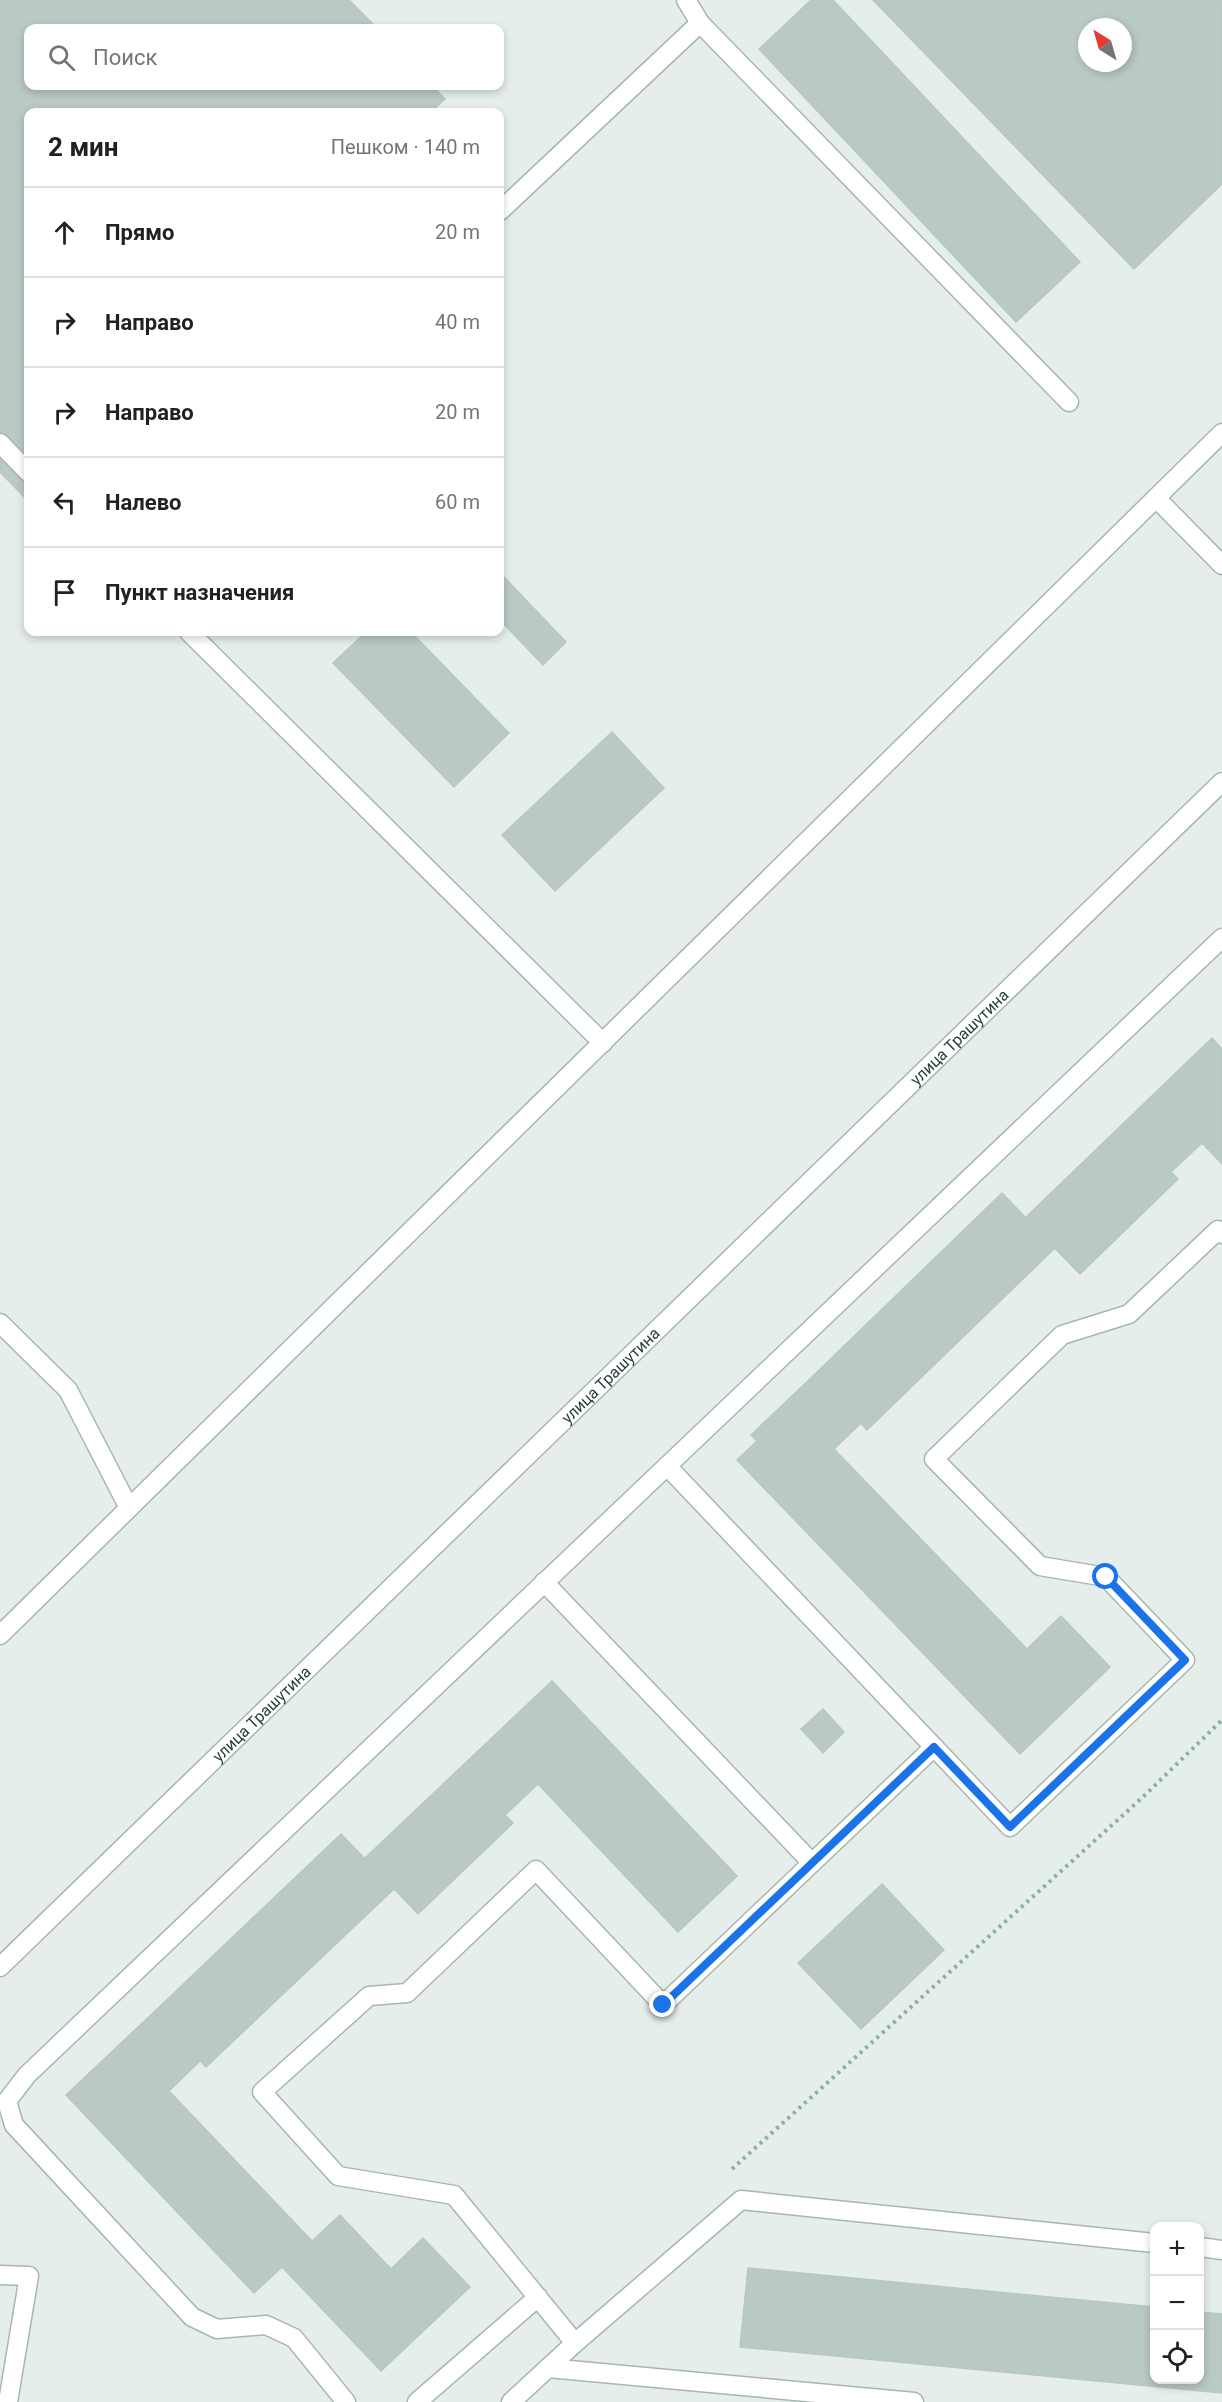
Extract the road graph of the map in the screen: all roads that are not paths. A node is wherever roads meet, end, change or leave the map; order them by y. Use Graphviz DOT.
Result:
graph roads {
  1 [pos="686,0"];
  2 [pos="700,23"];
  3 [pos="504,207"];
  4 [pos="1069,402"];
  5 [pos="1222,433"];
  6 [pos="0,443"];
  7 [pos="24,468"];
  8 [pos="1156,498"];
  9 [pos="1222,565"];
  10 [pos="193,636"];
  11 [pos="1222,782"];
  12 [pos="1219,947"];
  13 [pos="603,1042"];
  14 [pos="1222,1234"];
  15 [pos="0,1323"];
  16 [pos="667,1466"];
  17 [pos="129,1508"];
  18 [pos="544,1582"];
  19 [pos="0,1635"];
  20 [pos="934,1747"];
  21 [pos="812,1863"];
  22 [pos="0,1967"];
  23 [pos="1150,2242"];
  24 [pos="1204,2248"];
  25 [pos="1222,2250"];
  26 [pos="0,2274"];
  27 [pos="538,2297"];
  28 [pos="575,2343"];
  29 [pos="548,2368"];
  30 [pos="8,2402"];
  31 [pos="346,2402"];
  32 [pos="417,2402"];
  33 [pos="511,2402"];
  34 [pos="914,2402"];
  1 -- 2 [label="street"];
  2 -- 3 [label="street"];
  2 -- 4 [label="street"];
  5 -- 8 [label="street"];
  6 -- 7 [label="street"];
  8 -- 9 [label="street"];
  8 -- 13 [label="street"];
  10 -- 13 [label="street"];
  11 -- 22 [label="street, улица Трашутина"];
  12 -- 16 [label="street"];
  13 -- 17 [label="street"];
  14 -- 20 [label="street"];
  15 -- 17 [label="street"];
  16 -- 18 [label="street"];
  16 -- 20 [label="street"];
  17 -- 19 [label="street"];
  18 -- 21 [label="street"];
  18 -- 31 [label="street"];
  20 -- 21 [label="street"];
  21 -- 27 [label="street"];
  23 -- 28 [label="street"];
  24 -- 25 [label="street"];
  26 -- 30 [label="street"];
  27 -- 28 [label="street"];
  27 -- 32 [label="street"];
  28 -- 29 [label="street"];
  29 -- 33 [label="street"];
  29 -- 34 [label="street"];
}
